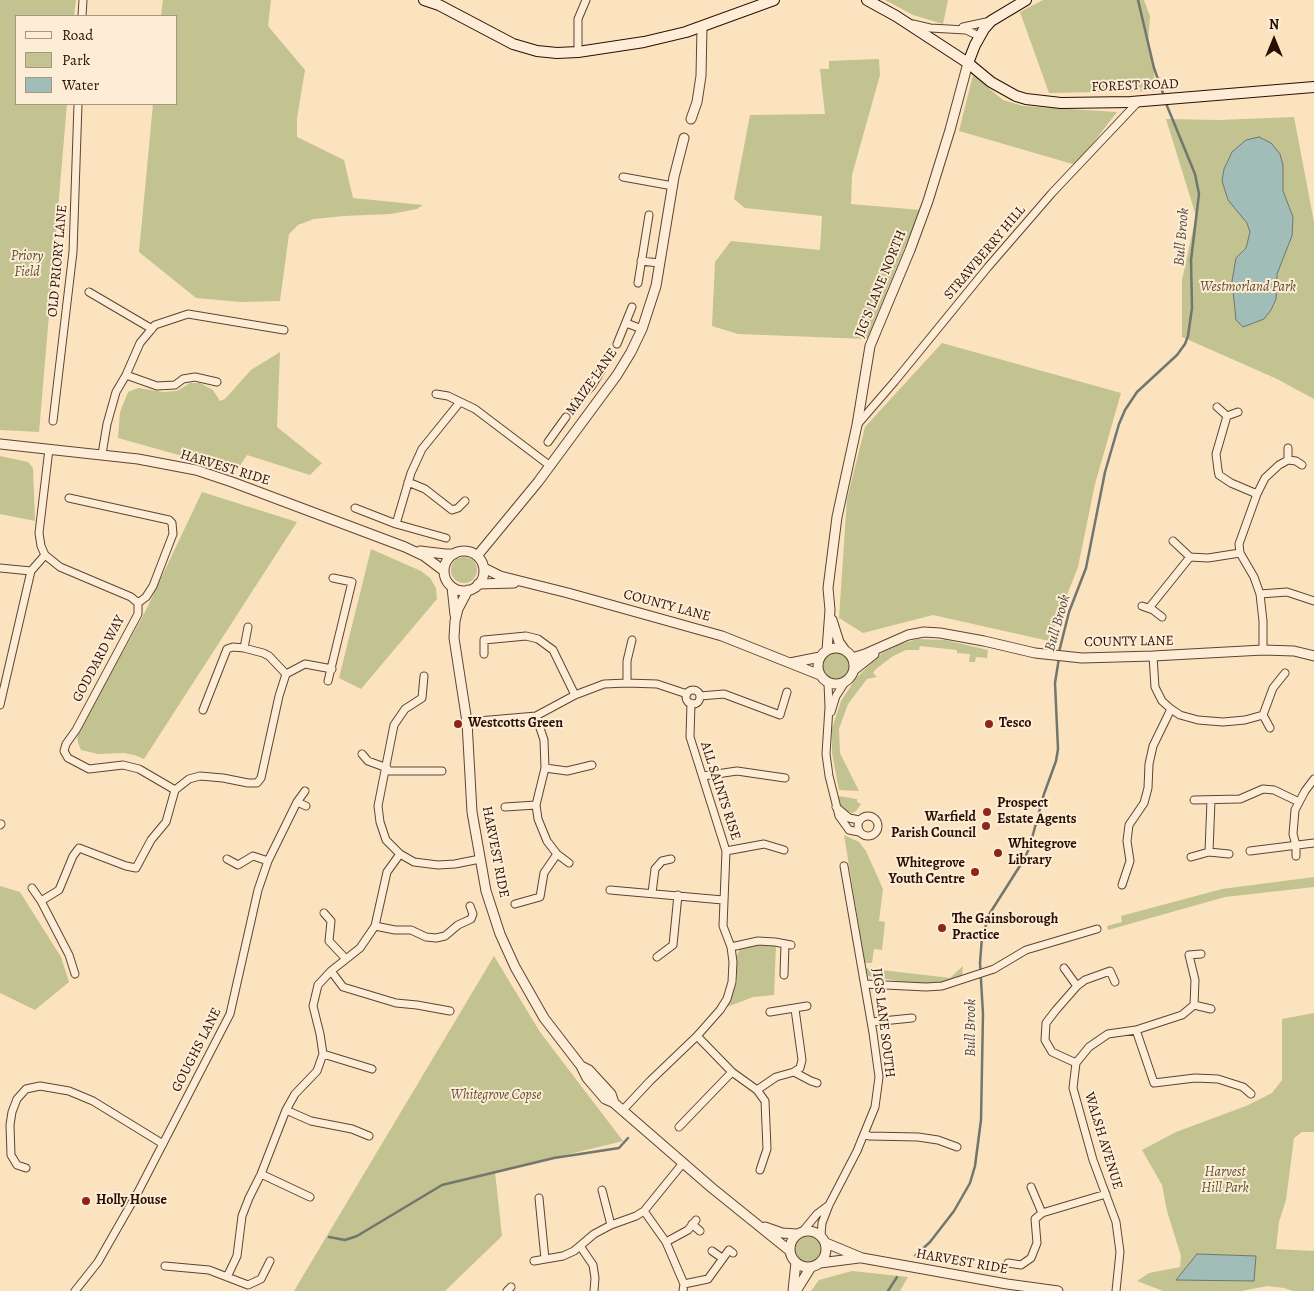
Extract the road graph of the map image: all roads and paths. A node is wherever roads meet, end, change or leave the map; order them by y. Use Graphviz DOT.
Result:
graph roads {
  1 [pos="83,0"];
  2 [pos="424,0"];
  3 [pos="586,0"];
  4 [pos="774,0"];
  5 [pos="866,0"];
  6 [pos="1026,0"];
  7 [pos="82,15"];
  8 [pos="903,20"];
  9 [pos="991,21"];
  10 [pos="702,27"];
  11 [pos="955,29"];
  12 [pos="979,36"];
  13 [pos="578,52"];
  14 [pos="968,63"];
  15 [pos="1314,87"];
  16 [pos="1138,102"];
  17 [pos="78,105"];
  18 [pos="692,119"];
  19 [pos="684,138"];
  20 [pos="623,177"];
  21 [pos="672,186"];
  22 [pos="648,215"];
  23 [pos="641,261"];
  24 [pos="660,263"];
  25 [pos="638,284"];
  26 [pos="89,292"];
  27 [pos="632,307"];
  28 [pos="626,323"];
  29 [pos="152,329"];
  30 [pos="642,329"];
  31 [pos="284,330"];
  32 [pos="617,344"];
  33 [pos="601,371"];
  34 [pos="126,374"];
  35 [pos="217,382"];
  36 [pos="591,387"];
  37 [pos="436,394"];
  38 [pos="602,395"];
  39 [pos="460,402"];
  40 [pos="575,402"];
  41 [pos="1217,407"];
  42 [pos="1238,412"];
  43 [pos="1227,416"];
  44 [pos="566,417"];
  45 [pos="53,421"];
  46 [pos="857,425"];
  47 [pos="559,428"];
  48 [pos="571,437"];
  49 [pos="548,442"];
  50 [pos="0,444"];
  51 [pos="1288,448"];
  52 [pos="49,449"];
  53 [pos="102,454"];
  54 [pos="1288,460"];
  55 [pos="549,465"];
  56 [pos="1302,465"];
  57 [pos="408,482"];
  58 [pos="1257,494"];
  59 [pos="68,498"];
  60 [pos="465,500"];
  61 [pos="355,508"];
  62 [pos="396,524"];
  63 [pos="446,538"];
  64 [pos="1173,541"];
  65 [pos="405,547"];
  66 [pos="1240,553"];
  67 [pos="454,554"];
  68 [pos="45,555"];
  69 [pos="477,556"];
  70 [pos="1190,557"];
  71 [pos="0,568"];
  72 [pos="484,568"];
  73 [pos="31,571"];
  74 [pos="444,571"];
  75 [pos="333,578"];
  76 [pos="478,584"];
  77 [pos="534,585"];
  78 [pos="452,587"];
  79 [pos="468,590"];
  80 [pos="1260,594"];
  81 [pos="1314,601"];
  82 [pos="138,602"];
  83 [pos="830,610"];
  84 [pos="1162,617"];
  85 [pos="455,620"];
  86 [pos="248,627"];
  87 [pos="632,640"];
  88 [pos="888,644"];
  89 [pos="244,648"];
  90 [pos="844,649"];
  91 [pos="827,650"];
  92 [pos="1263,650"];
  93 [pos="484,654"];
  94 [pos="1153,656"];
  95 [pos="1314,656"];
  96 [pos="820,657"];
  97 [pos="852,658"];
  98 [pos="790,663"];
  99 [pos="332,668"];
  100 [pos="854,670"];
  101 [pos="1285,673"];
  102 [pos="286,674"];
  103 [pos="820,675"];
  104 [pos="424,676"];
  105 [pos="328,681"];
  106 [pos="845,682"];
  107 [pos="627,683"];
  108 [pos="828,683"];
  109 [pos="787,692"];
  110 [pos="687,694"];
  111 [pos="575,695"];
  112 [pos="700,696"];
  113 [pos="692,703"];
  114 [pos="0,704"];
  115 [pos="1171,709"];
  116 [pos="203,710"];
  117 [pos="1263,715"];
  118 [pos="536,716"];
  119 [pos="828,719"];
  120 [pos="467,722"];
  121 [pos="1270,728"];
  122 [pos="362,754"];
  123 [pos="592,765"];
  124 [pos="545,768"];
  125 [pos="387,769"];
  126 [pos="442,771"];
  127 [pos="703,776"];
  128 [pos="786,778"];
  129 [pos="1314,780"];
  130 [pos="175,790"];
  131 [pos="305,791"];
  132 [pos="1194,800"];
  133 [pos="1211,800"];
  134 [pos="297,802"];
  135 [pos="1298,802"];
  136 [pos="536,805"];
  137 [pos="306,806"];
  138 [pos="505,807"];
  139 [pos="836,807"];
  140 [pos="859,820"];
  141 [pos="859,832"];
  142 [pos="1314,843"];
  143 [pos="1296,845"];
  144 [pos="784,850"];
  145 [pos="726,851"];
  146 [pos="1250,851"];
  147 [pos="1209,852"];
  148 [pos="400,854"];
  149 [pos="557,854"];
  150 [pos="1229,854"];
  151 [pos="1296,856"];
  152 [pos="1191,857"];
  153 [pos="480,858"];
  154 [pos="671,859"];
  155 [pos="226,860"];
  156 [pos="268,861"];
  157 [pos="568,863"];
  158 [pos="844,866"];
  159 [pos="1122,885"];
  160 [pos="32,888"];
  161 [pos="610,890"];
  162 [pos="652,893"];
  163 [pos="678,895"];
  164 [pos="723,900"];
  165 [pos="41,901"];
  166 [pos="515,904"];
  167 [pos="470,906"];
  168 [pos="324,913"];
  169 [pos="375,926"];
  170 [pos="1097,929"];
  171 [pos="731,947"];
  172 [pos="1201,954"];
  173 [pos="657,957"];
  174 [pos="346,959"];
  175 [pos="1064,968"];
  176 [pos="331,971"];
  177 [pos="75,974"];
  178 [pos="784,975"];
  179 [pos="1115,982"];
  180 [pos="865,984"];
  181 [pos="1077,986"];
  182 [pos="1194,1005"];
  183 [pos="808,1006"];
  184 [pos="794,1009"];
  185 [pos="1211,1009"];
  186 [pos="450,1011"];
  187 [pos="770,1012"];
  188 [pos="912,1018"];
  189 [pos="872,1022"];
  190 [pos="1136,1030"];
  191 [pos="697,1036"];
  192 [pos="323,1054"];
  193 [pos="1076,1063"];
  194 [pos="372,1069"];
  195 [pos="732,1072"];
  196 [pos="794,1072"];
  197 [pos="817,1083"];
  198 [pos="757,1090"];
  199 [pos="1251,1094"];
  200 [pos="286,1110"];
  201 [pos="622,1111"];
  202 [pos="679,1127"];
  203 [pos="865,1134"];
  204 [pos="369,1136"];
  205 [pos="162,1144"];
  206 [pos="957,1147"];
  207 [pos="683,1163"];
  208 [pos="26,1168"];
  209 [pos="760,1170"];
  210 [pos="261,1174"];
  211 [pos="1031,1187"];
  212 [pos="602,1190"];
  213 [pos="1106,1194"];
  214 [pos="310,1197"];
  215 [pos="539,1198"];
  216 [pos="829,1205"];
  217 [pos="644,1210"];
  218 [pos="1042,1213"];
  219 [pos="758,1224"];
  220 [pos="611,1225"];
  221 [pos="700,1231"];
  222 [pos="800,1233"];
  223 [pos="820,1235"];
  224 [pos="666,1242"];
  225 [pos="826,1243"];
  226 [pos="580,1246"];
  227 [pos="712,1251"];
  228 [pos="790,1251"];
  229 [pos="733,1253"];
  230 [pos="722,1258"];
  231 [pos="862,1258"];
  232 [pos="545,1259"];
  233 [pos="270,1260"];
  234 [pos="534,1261"];
  235 [pos="796,1262"];
  236 [pos="820,1263"];
  237 [pos="1008,1263"];
  238 [pos="165,1266"];
  239 [pos="810,1267"];
  240 [pos="227,1277"];
  241 [pos="249,1288"];
  242 [pos="683,1288"];
  243 [pos="1007,1288"];
  244 [pos="75,1291"];
  245 [pos="594,1291"];
  246 [pos="795,1291"];
  247 [pos="1058,1291"];
  248 [pos="1116,1291"];
  1 -- 7 [label="street"];
  2 -- 13 [label="main road"];
  3 -- 13 [label="street"];
  4 -- 10 [label="main road"];
  5 -- 8 [label="main road, FOREST ROAD"];
  6 -- 9 [label="main road"];
  8 -- 11 [label="street"];
  8 -- 14 [label="main road, FOREST ROAD"];
  9 -- 11 [label="street"];
  9 -- 12 [label="main road"];
  10 -- 13 [label="main road"];
  10 -- 18 [label="street"];
  11 -- 12 [label="street"];
  12 -- 14 [label="main road"];
  14 -- 16 [label="main road, FOREST ROAD"];
  14 -- 46 [label="street, JIG'S LANE NORTH"];
  15 -- 16 [label="main road, FOREST ROAD"];
  16 -- 46 [label="street, STRAWBERRY HILL"];
  17 -- 45 [label="street, OLD PRIORY LANE"];
  19 -- 21 [label="street, MAIZE LANE"];
  20 -- 21 [label="street"];
  21 -- 24 [label="street, MAIZE LANE"];
  22 -- 23 [label="street"];
  23 -- 24 [label="street"];
  23 -- 25 [label="street"];
  24 -- 30 [label="street, MAIZE LANE"];
  26 -- 29 [label="street"];
  27 -- 28 [label="street"];
  28 -- 30 [label="street"];
  28 -- 32 [label="street"];
  29 -- 31 [label="street"];
  29 -- 34 [label="street"];
  30 -- 38 [label="street, MAIZE LANE"];
  33 -- 36 [label="street"];
  34 -- 35 [label="street"];
  34 -- 53 [label="street"];
  36 -- 38 [label="street"];
  36 -- 40 [label="street"];
  37 -- 39 [label="street"];
  38 -- 48 [label="street, MAIZE LANE"];
  39 -- 55 [label="street"];
  39 -- 57 [label="street"];
  41 -- 43 [label="street"];
  42 -- 43 [label="street"];
  43 -- 58 [label="street"];
  44 -- 47 [label="street"];
  46 -- 83 [label="street, JIG'S LANE NORTH"];
  47 -- 48 [label="street"];
  47 -- 49 [label="street"];
  48 -- 55 [label="street, MAIZE LANE"];
  50 -- 52 [label="street, HARVEST RIDE"];
  51 -- 54 [label="street"];
  52 -- 53 [label="street, HARVEST RIDE"];
  52 -- 68 [label="street"];
  53 -- 65 [label="street, HARVEST RIDE"];
  54 -- 56 [label="street"];
  54 -- 58 [label="street"];
  55 -- 69 [label="street, MAIZE LANE"];
  57 -- 60 [label="street"];
  57 -- 62 [label="street"];
  58 -- 66 [label="street"];
  59 -- 82 [label="street"];
  61 -- 62 [label="street"];
  62 -- 63 [label="street"];
  64 -- 70 [label="street"];
  65 -- 67 [label="street, HARVEST RIDE"];
  65 -- 74 [label="street, HARVEST RIDE"];
  66 -- 70 [label="street"];
  66 -- 80 [label="street"];
  67 -- 69 [label="street"];
  67 -- 74 [label="street"];
  68 -- 73 [label="street"];
  68 -- 82 [label="street, GODDARD WAY"];
  69 -- 72 [label="street"];
  70 -- 84 [label="street"];
  71 -- 73 [label="street"];
  72 -- 76 [label="street"];
  72 -- 77 [label="street, COUNTY LANE"];
  73 -- 114 [label="street"];
  74 -- 78 [label="street"];
  75 -- 99 [label="street"];
  76 -- 77 [label="street, COUNTY LANE"];
  76 -- 79 [label="street"];
  77 -- 98 [label="street, COUNTY LANE"];
  78 -- 79 [label="street"];
  78 -- 85 [label="street, HARVEST RIDE"];
  79 -- 85 [label="street, HARVEST RIDE"];
  80 -- 81 [label="street"];
  80 -- 92 [label="street"];
  82 -- 130 [label="street, GODDARD WAY"];
  83 -- 90 [label="street, JIG'S LANE NORTH"];
  83 -- 91 [label="street, JIG'S LANE NORTH"];
  85 -- 120 [label="street, HARVEST RIDE"];
  86 -- 89 [label="street"];
  87 -- 107 [label="street"];
  88 -- 94 [label="street, COUNTY LANE"];
  88 -- 97 [label="street, COUNTY LANE"];
  88 -- 100 [label="street, COUNTY LANE"];
  89 -- 102 [label="street"];
  89 -- 116 [label="street"];
  90 -- 91 [label="street"];
  90 -- 97 [label="street"];
  91 -- 96 [label="street"];
  92 -- 94 [label="street, COUNTY LANE"];
  92 -- 95 [label="street, COUNTY LANE"];
  93 -- 111 [label="street"];
  94 -- 115 [label="street"];
  96 -- 98 [label="street"];
  96 -- 103 [label="street"];
  97 -- 100 [label="street"];
  98 -- 103 [label="street, COUNTY LANE"];
  99 -- 102 [label="street"];
  99 -- 105 [label="street"];
  100 -- 106 [label="street"];
  101 -- 117 [label="street"];
  102 -- 130 [label="street"];
  103 -- 108 [label="street"];
  104 -- 125 [label="street"];
  106 -- 108 [label="street"];
  106 -- 119 [label="street"];
  107 -- 110 [label="street"];
  107 -- 111 [label="street"];
  108 -- 119 [label="street"];
  109 -- 112 [label="street"];
  110 -- 112 [label="street"];
  110 -- 113 [label="street"];
  111 -- 118 [label="street"];
  112 -- 113 [label="street"];
  113 -- 127 [label="street, ALL SAINTS RISE"];
  115 -- 117 [label="street"];
  115 -- 159 [label="street"];
  117 -- 121 [label="street"];
  118 -- 120 [label="street"];
  118 -- 124 [label="street"];
  119 -- 139 [label="street"];
  120 -- 153 [label="street, HARVEST RIDE"];
  122 -- 125 [label="street"];
  123 -- 124 [label="street"];
  124 -- 136 [label="street"];
  125 -- 126 [label="street"];
  125 -- 148 [label="street"];
  127 -- 128 [label="street"];
  127 -- 145 [label="street, ALL SAINTS RISE"];
  129 -- 135 [label="street"];
  130 -- 165 [label="street"];
  131 -- 134 [label="street, GOUGHS LANE"];
  132 -- 133 [label="street"];
  133 -- 135 [label="street"];
  133 -- 147 [label="street"];
  134 -- 137 [label="street"];
  134 -- 156 [label="street, GOUGHS LANE"];
  135 -- 143 [label="street"];
  136 -- 138 [label="street"];
  136 -- 149 [label="street"];
  139 -- 140 [label="street"];
  139 -- 141 [label="street"];
  140 -- 141 [label="street"];
  140 -- 141 [label="street"];
  142 -- 143 [label="street"];
  143 -- 146 [label="street"];
  143 -- 151 [label="street"];
  144 -- 145 [label="street"];
  145 -- 164 [label="street, ALL SAINTS RISE"];
  147 -- 150 [label="street"];
  147 -- 152 [label="street"];
  148 -- 153 [label="street"];
  148 -- 169 [label="street"];
  149 -- 157 [label="street"];
  149 -- 166 [label="street"];
  153 -- 201 [label="street, HARVEST RIDE"];
  154 -- 162 [label="street"];
  155 -- 156 [label="street"];
  156 -- 205 [label="street, GOUGHS LANE"];
  158 -- 180 [label="street, JIGS LANE SOUTH"];
  160 -- 165 [label="street"];
  161 -- 162 [label="street"];
  162 -- 163 [label="street"];
  163 -- 164 [label="street"];
  163 -- 173 [label="street"];
  164 -- 171 [label="street, ALL SAINTS RISE"];
  165 -- 177 [label="street"];
  167 -- 169 [label="street"];
  168 -- 174 [label="street"];
  169 -- 174 [label="street"];
  170 -- 180 [label="street"];
  171 -- 178 [label="street"];
  171 -- 191 [label="street, ALL SAINTS RISE"];
  172 -- 182 [label="street"];
  174 -- 176 [label="street"];
  175 -- 181 [label="street"];
  176 -- 186 [label="street"];
  176 -- 192 [label="street"];
  179 -- 181 [label="street"];
  180 -- 189 [label="street, JIGS LANE SOUTH"];
  181 -- 193 [label="street"];
  182 -- 185 [label="street"];
  182 -- 190 [label="street"];
  183 -- 184 [label="street"];
  184 -- 187 [label="street"];
  184 -- 196 [label="street"];
  188 -- 189 [label="street"];
  189 -- 203 [label="street, JIGS LANE SOUTH"];
  190 -- 193 [label="street"];
  190 -- 199 [label="street"];
  191 -- 195 [label="street"];
  191 -- 201 [label="street, ALL SAINTS RISE"];
  192 -- 194 [label="street"];
  192 -- 200 [label="street"];
  193 -- 213 [label="street, WALSH AVENUE"];
  195 -- 198 [label="street"];
  195 -- 202 [label="street"];
  196 -- 197 [label="street"];
  196 -- 198 [label="street"];
  198 -- 209 [label="street"];
  200 -- 204 [label="street"];
  200 -- 210 [label="street"];
  201 -- 207 [label="street, HARVEST RIDE"];
  203 -- 206 [label="street"];
  203 -- 216 [label="street, JIGS LANE SOUTH"];
  205 -- 208 [label="street"];
  205 -- 244 [label="street, GOUGHS LANE"];
  207 -- 217 [label="street"];
  207 -- 219 [label="street, HARVEST RIDE"];
  210 -- 214 [label="street"];
  210 -- 240 [label="street"];
  211 -- 218 [label="street"];
  212 -- 220 [label="street"];
  213 -- 218 [label="street"];
  213 -- 248 [label="street, WALSH AVENUE"];
  215 -- 232 [label="street"];
  216 -- 222 [label="street, JIGS LANE SOUTH"];
  216 -- 223 [label="street, JIGS LANE SOUTH"];
  217 -- 220 [label="street"];
  217 -- 224 [label="street"];
  218 -- 237 [label="street"];
  219 -- 222 [label="street, HARVEST RIDE"];
  219 -- 228 [label="street, HARVEST RIDE"];
  220 -- 226 [label="street"];
  221 -- 224 [label="street"];
  222 -- 223 [label="street"];
  222 -- 228 [label="street"];
  223 -- 225 [label="street"];
  224 -- 242 [label="street"];
  225 -- 231 [label="street, HARVEST RIDE"];
  225 -- 236 [label="street"];
  226 -- 232 [label="street"];
  226 -- 245 [label="street"];
  227 -- 230 [label="street"];
  228 -- 235 [label="street"];
  229 -- 230 [label="street"];
  230 -- 242 [label="street"];
  231 -- 236 [label="street, HARVEST RIDE"];
  231 -- 243 [label="street, HARVEST RIDE"];
  232 -- 234 [label="street"];
  233 -- 241 [label="street"];
  235 -- 239 [label="street"];
  235 -- 246 [label="street"];
  236 -- 239 [label="street"];
  238 -- 240 [label="street"];
  239 -- 246 [label="street"];
  240 -- 241 [label="street"];
  243 -- 247 [label="street, HARVEST RIDE"];
}
